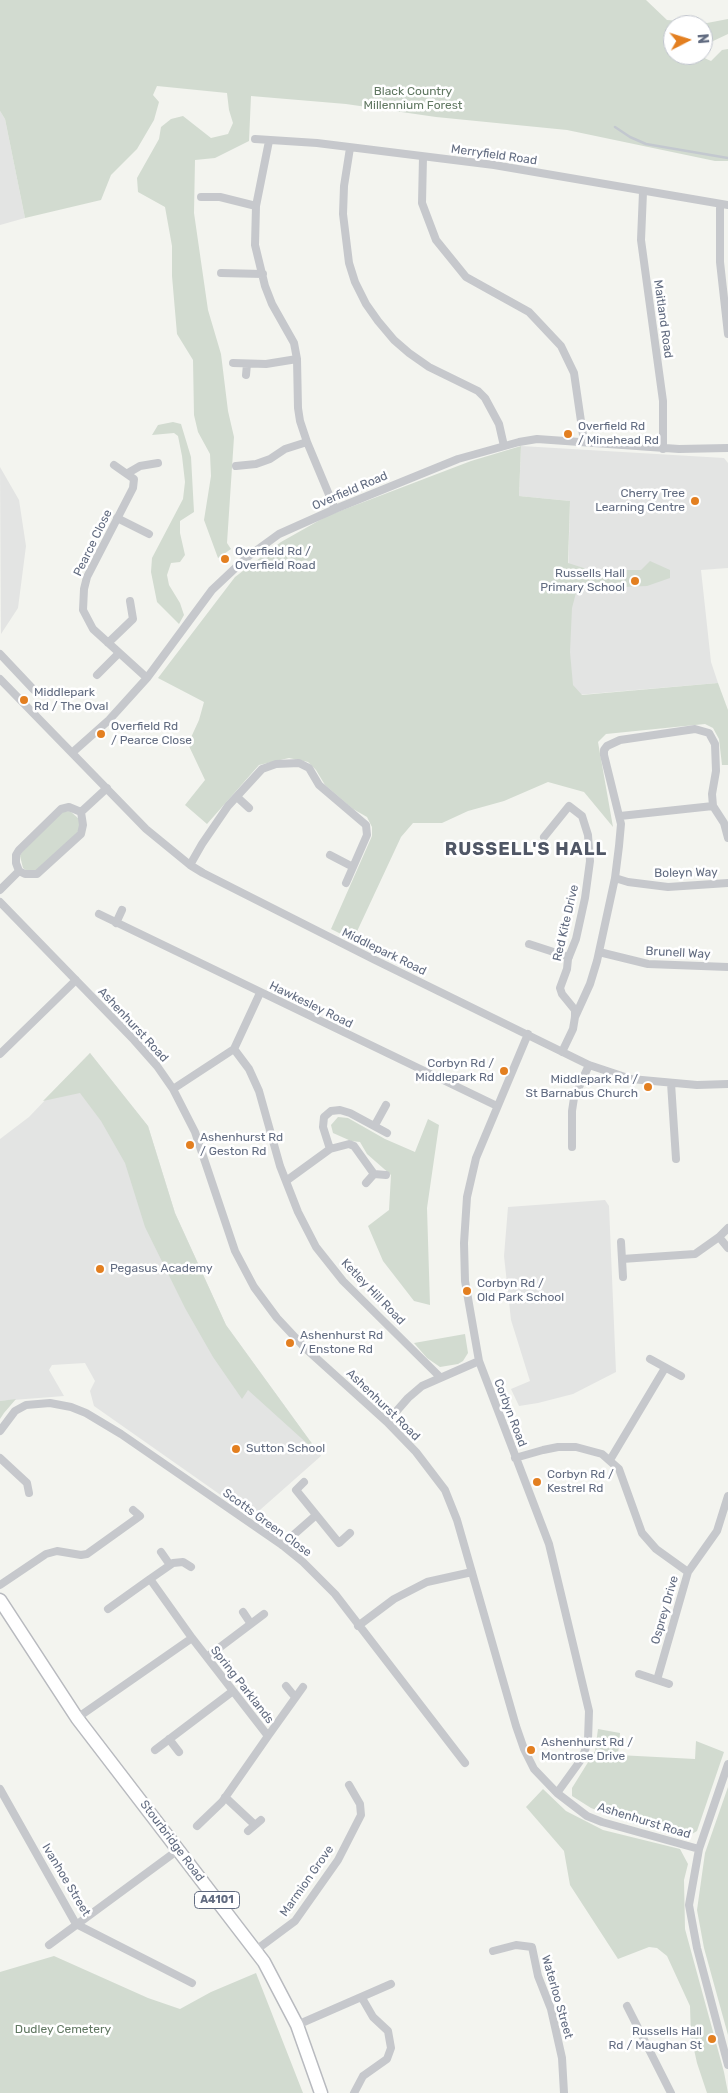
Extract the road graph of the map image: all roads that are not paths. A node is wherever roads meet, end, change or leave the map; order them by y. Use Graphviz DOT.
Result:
graph roads {
  1 [pos="256,139"];
  2 [pos="269,141"];
  3 [pos="350,148"];
  4 [pos="423,157"];
  5 [pos="643,192"];
  6 [pos="201,197"];
  7 [pos="724,205"];
  8 [pos="256,206"];
  9 [pos="221,274"];
  10 [pos="263,274"];
  11 [pos="728,334"];
  12 [pos="297,359"];
  13 [pos="233,363"];
  14 [pos="247,364"];
  15 [pos="246,375"];
  16 [pos="307,442"];
  17 [pos="584,442"];
  18 [pos="504,446"];
  19 [pos="663,448"];
  20 [pos="728,448"];
  21 [pos="158,463"];
  22 [pos="114,465"];
  23 [pos="236,466"];
  24 [pos="128,473"];
  25 [pos="335,509"];
  26 [pos="117,518"];
  27 [pos="149,534"];
  28 [pos="130,601"];
  29 [pos="108,643"];
  30 [pos="119,653"];
  31 [pos="0,654"];
  32 [pos="97,675"];
  33 [pos="147,678"];
  34 [pos="0,679"];
  35 [pos="24,679"];
  36 [pos="34,690"];
  37 [pos="14,693"];
  38 [pos="73,752"];
  39 [pos="107,788"];
  40 [pos="236,797"];
  41 [pos="713,806"];
  42 [pos="249,808"];
  43 [pos="80,812"];
  44 [pos="620,816"];
  45 [pos="544,837"];
  46 [pos="728,838"];
  47 [pos="330,856"];
  48 [pos="190,865"];
  49 [pos="353,867"];
  50 [pos="19,871"];
  51 [pos="615,878"];
  52 [pos="346,883"];
  53 [pos="728,883"];
  54 [pos="0,890"];
  55 [pos="0,902"];
  56 [pos="122,910"];
  57 [pos="99,914"];
  58 [pos="116,923"];
  59 [pos="529,944"];
  60 [pos="599,952"];
  61 [pos="569,957"];
  62 [pos="728,966"];
  63 [pos="76,980"];
  64 [pos="260,993"];
  65 [pos="575,1017"];
  66 [pos="528,1034"];
  67 [pos="234,1049"];
  68 [pos="562,1052"];
  69 [pos="0,1054"];
  70 [pos="589,1065"];
  71 [pos="671,1083"];
  72 [pos="728,1084"];
  73 [pos="173,1089"];
  74 [pos="386,1105"];
  75 [pos="497,1106"];
  76 [pos="375,1125"];
  77 [pos="387,1133"];
  78 [pos="572,1147"];
  79 [pos="330,1149"];
  80 [pos="676,1159"];
  81 [pos="374,1174"];
  82 [pos="386,1175"];
  83 [pos="286,1181"];
  84 [pos="366,1183"];
  85 [pos="728,1228"];
  86 [pos="719,1237"];
  87 [pos="621,1242"];
  88 [pos="728,1248"];
  89 [pos="622,1259"];
  90 [pos="623,1277"];
  91 [pos="650,1358"];
  92 [pos="479,1361"];
  93 [pos="666,1368"];
  94 [pos="682,1376"];
  95 [pos="440,1377"];
  96 [pos="387,1422"];
  97 [pos="0,1431"];
  98 [pos="0,1458"];
  99 [pos="515,1458"];
  100 [pos="610,1460"];
  101 [pos="304,1482"];
  102 [pos="29,1493"];
  103 [pos="728,1496"];
  104 [pos="133,1510"];
  105 [pos="315,1516"];
  106 [pos="350,1533"];
  107 [pos="282,1545"];
  108 [pos="161,1552"];
  109 [pos="170,1565"];
  110 [pos="192,1567"];
  111 [pos="472,1572"];
  112 [pos="688,1572"];
  113 [pos="150,1579"];
  114 [pos="0,1585"];
  115 [pos="0,1600"];
  116 [pos="108,1609"];
  117 [pos="243,1612"];
  118 [pos="264,1614"];
  119 [pos="252,1624"];
  120 [pos="358,1626"];
  121 [pos="192,1638"];
  122 [pos="207,1657"];
  123 [pos="639,1674"];
  124 [pos="657,1680"];
  125 [pos="669,1684"];
  126 [pos="286,1686"];
  127 [pos="302,1687"];
  128 [pos="233,1691"];
  129 [pos="295,1697"];
  130 [pos="77,1718"];
  131 [pos="268,1736"];
  132 [pos="169,1739"];
  133 [pos="155,1750"];
  134 [pos="179,1752"];
  135 [pos="465,1763"];
  136 [pos="728,1764"];
  137 [pos="349,1785"];
  138 [pos="0,1789"];
  139 [pos="557,1793"];
  140 [pos="225,1797"];
  141 [pos="200,1810"];
  142 [pos="206,1817"];
  143 [pos="197,1826"];
  144 [pos="248,1831"];
  145 [pos="699,1849"];
  146 [pos="178,1850"];
  147 [pos="76,1924"];
  148 [pos="49,1945"];
  149 [pos="256,1950"];
  150 [pos="493,1951"];
  151 [pos="192,1983"];
  152 [pos="391,1984"];
  153 [pos="362,1998"];
  154 [pos="627,2006"];
  155 [pos="297,2026"];
  156 [pos="728,2065"];
  157 [pos="321,2093"];
  158 [pos="354,2093"];
  159 [pos="564,2093"];
  160 [pos="671,2093"];
  1 -- 2 [label="street, Merryfield Road"];
  2 -- 3 [label="street, Merryfield Road"];
  2 -- 8 [label="street"];
  3 -- 4 [label="street, Merryfield Road"];
  3 -- 18 [label="street"];
  4 -- 5 [label="street, Merryfield Road"];
  4 -- 17 [label="street"];
  5 -- 7 [label="street, Merryfield Road"];
  5 -- 19 [label="street, Maitland Road"];
  6 -- 8 [label="street"];
  7 -- 11 [label="street"];
  8 -- 10 [label="street"];
  9 -- 10 [label="street"];
  10 -- 12 [label="street"];
  12 -- 14 [label="street"];
  12 -- 16 [label="street"];
  13 -- 14 [label="street"];
  14 -- 15 [label="street"];
  16 -- 23 [label="street"];
  16 -- 25 [label="street"];
  17 -- 18 [label="street, Overfield Road"];
  17 -- 19 [label="street, Overfield Road"];
  18 -- 25 [label="street, Overfield Road"];
  19 -- 20 [label="street, Overfield Road"];
  21 -- 24 [label="street"];
  22 -- 24 [label="street"];
  24 -- 26 [label="street, Pearce Close"];
  25 -- 33 [label="street, Overfield Road"];
  26 -- 27 [label="street"];
  26 -- 29 [label="street, Pearce Close"];
  28 -- 29 [label="street"];
  29 -- 30 [label="street, Pearce Close"];
  30 -- 32 [label="street"];
  30 -- 33 [label="street, Pearce Close"];
  31 -- 35 [label="street"];
  33 -- 38 [label="street, Overfield Road"];
  34 -- 37 [label="street, Middlepark Road"];
  35 -- 36 [label="street"];
  35 -- 37 [label="street"];
  37 -- 38 [label="street, Middlepark Road"];
  38 -- 39 [label="street, Middlepark Road"];
  39 -- 43 [label="street"];
  39 -- 48 [label="street, Middlepark Road"];
  40 -- 42 [label="street"];
  40 -- 48 [label="street"];
  40 -- 49 [label="street"];
  41 -- 44 [label="street"];
  41 -- 44 [label="street"];
  41 -- 46 [label="street"];
  43 -- 50 [label="street"];
  43 -- 50 [label="street"];
  44 -- 51 [label="street"];
  45 -- 61 [label="street, Red Kite Drive"];
  47 -- 49 [label="street"];
  48 -- 66 [label="street, Middlepark Road"];
  49 -- 52 [label="street"];
  50 -- 54 [label="street"];
  51 -- 53 [label="street, Boleyn Way"];
  51 -- 60 [label="street"];
  55 -- 63 [label="street, Ashenhurst Road"];
  56 -- 58 [label="street"];
  57 -- 58 [label="street, Hawkesley Road"];
  58 -- 64 [label="street, Hawkesley Road"];
  59 -- 61 [label="street"];
  60 -- 62 [label="street, Brunell Way"];
  60 -- 65 [label="street"];
  61 -- 65 [label="street, Red Kite Drive"];
  63 -- 69 [label="street"];
  63 -- 73 [label="street, Ashenhurst Road"];
  64 -- 67 [label="street"];
  64 -- 75 [label="street, Hawkesley Road"];
  65 -- 68 [label="street"];
  66 -- 68 [label="street, Middlepark Road"];
  66 -- 75 [label="street, Corbyn Road"];
  67 -- 73 [label="street"];
  67 -- 83 [label="street, Ketley Hill Road"];
  68 -- 70 [label="street, Middlepark Road"];
  70 -- 71 [label="street, Middlepark Road"];
  70 -- 78 [label="street"];
  71 -- 72 [label="street, Middlepark Road"];
  71 -- 80 [label="street"];
  73 -- 96 [label="street, Ashenhurst Road"];
  74 -- 76 [label="street"];
  75 -- 92 [label="street, Corbyn Road"];
  76 -- 77 [label="street"];
  76 -- 79 [label="street"];
  79 -- 81 [label="street"];
  79 -- 83 [label="street"];
  81 -- 82 [label="street"];
  81 -- 84 [label="street"];
  83 -- 95 [label="street, Ketley Hill Road"];
  85 -- 86 [label="street"];
  86 -- 88 [label="street"];
  86 -- 89 [label="street"];
  87 -- 89 [label="street"];
  89 -- 90 [label="street"];
  91 -- 93 [label="street"];
  92 -- 95 [label="street"];
  92 -- 99 [label="street, Corbyn Road"];
  93 -- 94 [label="street"];
  93 -- 100 [label="street"];
  95 -- 96 [label="street"];
  96 -- 111 [label="street, Ashenhurst Road"];
  97 -- 107 [label="street, Scotts Green Close"];
  98 -- 102 [label="street"];
  99 -- 100 [label="street"];
  99 -- 139 [label="street, Corbyn Road"];
  100 -- 112 [label="street"];
  101 -- 105 [label="street"];
  103 -- 112 [label="street, Osprey Drive"];
  104 -- 114 [label="street"];
  105 -- 106 [label="street"];
  105 -- 107 [label="street"];
  107 -- 120 [label="street, Scotts Green Close"];
  108 -- 109 [label="street"];
  109 -- 110 [label="street"];
  109 -- 113 [label="street"];
  111 -- 120 [label="street"];
  111 -- 139 [label="street, Ashenhurst Road"];
  112 -- 124 [label="street, Osprey Drive"];
  113 -- 116 [label="street"];
  113 -- 121 [label="street, Spring Parklands"];
  115 -- 130 [label="main road, Stourbridge Road / A4101"];
  117 -- 119 [label="street"];
  118 -- 119 [label="street"];
  119 -- 122 [label="street"];
  120 -- 135 [label="street, Scotts Green Close"];
  121 -- 122 [label="street, Spring Parklands"];
  121 -- 130 [label="street"];
  122 -- 128 [label="street, Spring Parklands"];
  123 -- 124 [label="street"];
  124 -- 125 [label="street"];
  126 -- 129 [label="street"];
  127 -- 129 [label="street"];
  128 -- 131 [label="street, Spring Parklands"];
  128 -- 132 [label="street"];
  129 -- 131 [label="street"];
  130 -- 146 [label="main road, Stourbridge Road / A4101"];
  131 -- 140 [label="street, Spring Parklands"];
  132 -- 133 [label="street"];
  132 -- 134 [label="street"];
  136 -- 145 [label="street"];
  137 -- 149 [label="street, Marmion Grove"];
  138 -- 147 [label="street, Ivanhoe Street"];
  139 -- 145 [label="street, Ashenhurst Road"];
  140 -- 142 [label="street, Spring Parklands"];
  140 -- 144 [label="street"];
  141 -- 142 [label="street"];
  142 -- 143 [label="street, Spring Parklands"];
  145 -- 156 [label="street"];
  146 -- 147 [label="street"];
  146 -- 149 [label="main road, Stourbridge Road / A4101"];
  147 -- 148 [label="street"];
  147 -- 151 [label="street, Ivanhoe Street"];
  149 -- 155 [label="main road, Stourbridge Road / A4101"];
  150 -- 159 [label="street, Waterloo Street"];
  152 -- 153 [label="street"];
  153 -- 155 [label="street"];
  153 -- 158 [label="street"];
  154 -- 160 [label="street"];
  155 -- 157 [label="main road, Stourbridge Road / A4101"];
}
